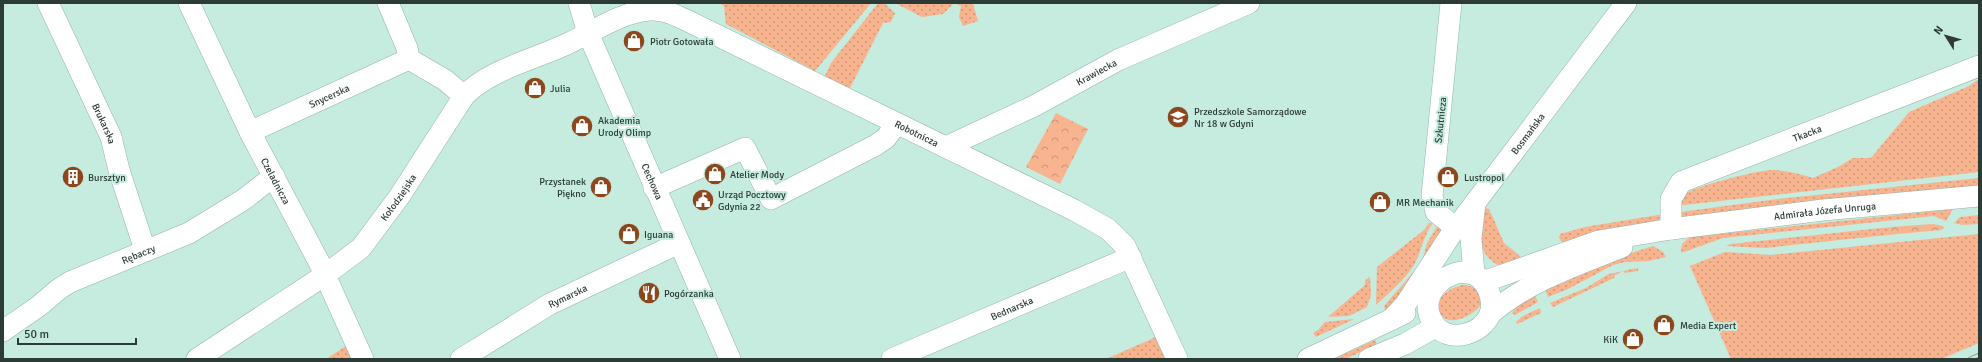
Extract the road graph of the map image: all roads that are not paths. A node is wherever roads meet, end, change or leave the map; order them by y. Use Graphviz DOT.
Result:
graph roads {
  1 [pos="48,3"];
  2 [pos="189,3"];
  3 [pos="388,3"];
  4 [pos="579,3"];
  5 [pos="1249,3"];
  6 [pos="1451,3"];
  7 [pos="1626,3"];
  8 [pos="588,33"];
  9 [pos="409,58"];
  10 [pos="1979,66"];
  11 [pos="464,96"];
  12 [pos="896,124"];
  13 [pos="250,132"];
  14 [pos="946,147"];
  15 [pos="274,176"];
  16 [pos="654,188"];
  17 [pos="1979,196"];
  18 [pos="1476,201"];
  19 [pos="1459,224"];
  20 [pos="1671,229"];
  21 [pos="680,242"];
  22 [pos="145,250"];
  23 [pos="1131,257"];
  24 [pos="1450,274"];
  25 [pos="325,275"];
  26 [pos="1479,278"];
  27 [pos="1429,301"];
  28 [pos="1490,314"];
  29 [pos="1392,319"];
  30 [pos="1435,326"];
  31 [pos="3,331"];
  32 [pos="197,359"];
  33 [pos="363,359"];
  34 [pos="461,359"];
  35 [pos="730,359"];
  36 [pos="892,359"];
  37 [pos="1177,359"];
  38 [pos="1308,359"];
  39 [pos="1368,359"];
  1 -- 22 [label="street, Brukarska"];
  2 -- 13 [label="street, Czeladnicza"];
  3 -- 9 [label="street"];
  4 -- 8 [label="street, Cechowa"];
  5 -- 14 [label="street, Krawiecka"];
  6 -- 19 [label="street, Szkutnicza"];
  7 -- 18 [label="street, Bosmańska"];
  8 -- 11 [label="street, Kołodziejska"];
  8 -- 12 [label="street, Robotnicza"];
  8 -- 16 [label="street, Cechowa"];
  9 -- 11 [label="street"];
  9 -- 13 [label="street, Snycerska"];
  10 -- 20 [label="street, Tkacka"];
  11 -- 25 [label="street, Kołodziejska"];
  12 -- 14 [label="street, Robotnicza"];
  12 -- 16 [label="street"];
  13 -- 15 [label="street, Czeladnicza"];
  14 -- 23 [label="street, Robotnicza"];
  15 -- 22 [label="street, Rębaczy"];
  15 -- 25 [label="street, Czeladnicza"];
  16 -- 21 [label="street, Cechowa"];
  17 -- 20 [label="street, Admirała Józefa Unruga"];
  18 -- 19 [label="street, Bosmańska"];
  18 -- 26 [label="street"];
  19 -- 24 [label="street, Bosmańska"];
  19 -- 29 [label="street"];
  20 -- 26 [label="street, Admirała Józefa Unruga"];
  20 -- 28 [label="street, Admirała Józefa Unruga"];
  21 -- 34 [label="street, Rymarska"];
  21 -- 35 [label="street, Cechowa"];
  22 -- 31 [label="street, Rębaczy"];
  23 -- 36 [label="street, Bednarska"];
  23 -- 37 [label="street, Robotnicza"];
  24 -- 26 [label="street"];
  24 -- 27 [label="street"];
  25 -- 32 [label="street, Kołodziejska"];
  25 -- 33 [label="street, Czeladnicza"];
  26 -- 28 [label="street"];
  27 -- 29 [label="street"];
  27 -- 30 [label="street"];
  28 -- 30 [label="street"];
  29 -- 38 [label="street"];
  30 -- 39 [label="street"];
}
